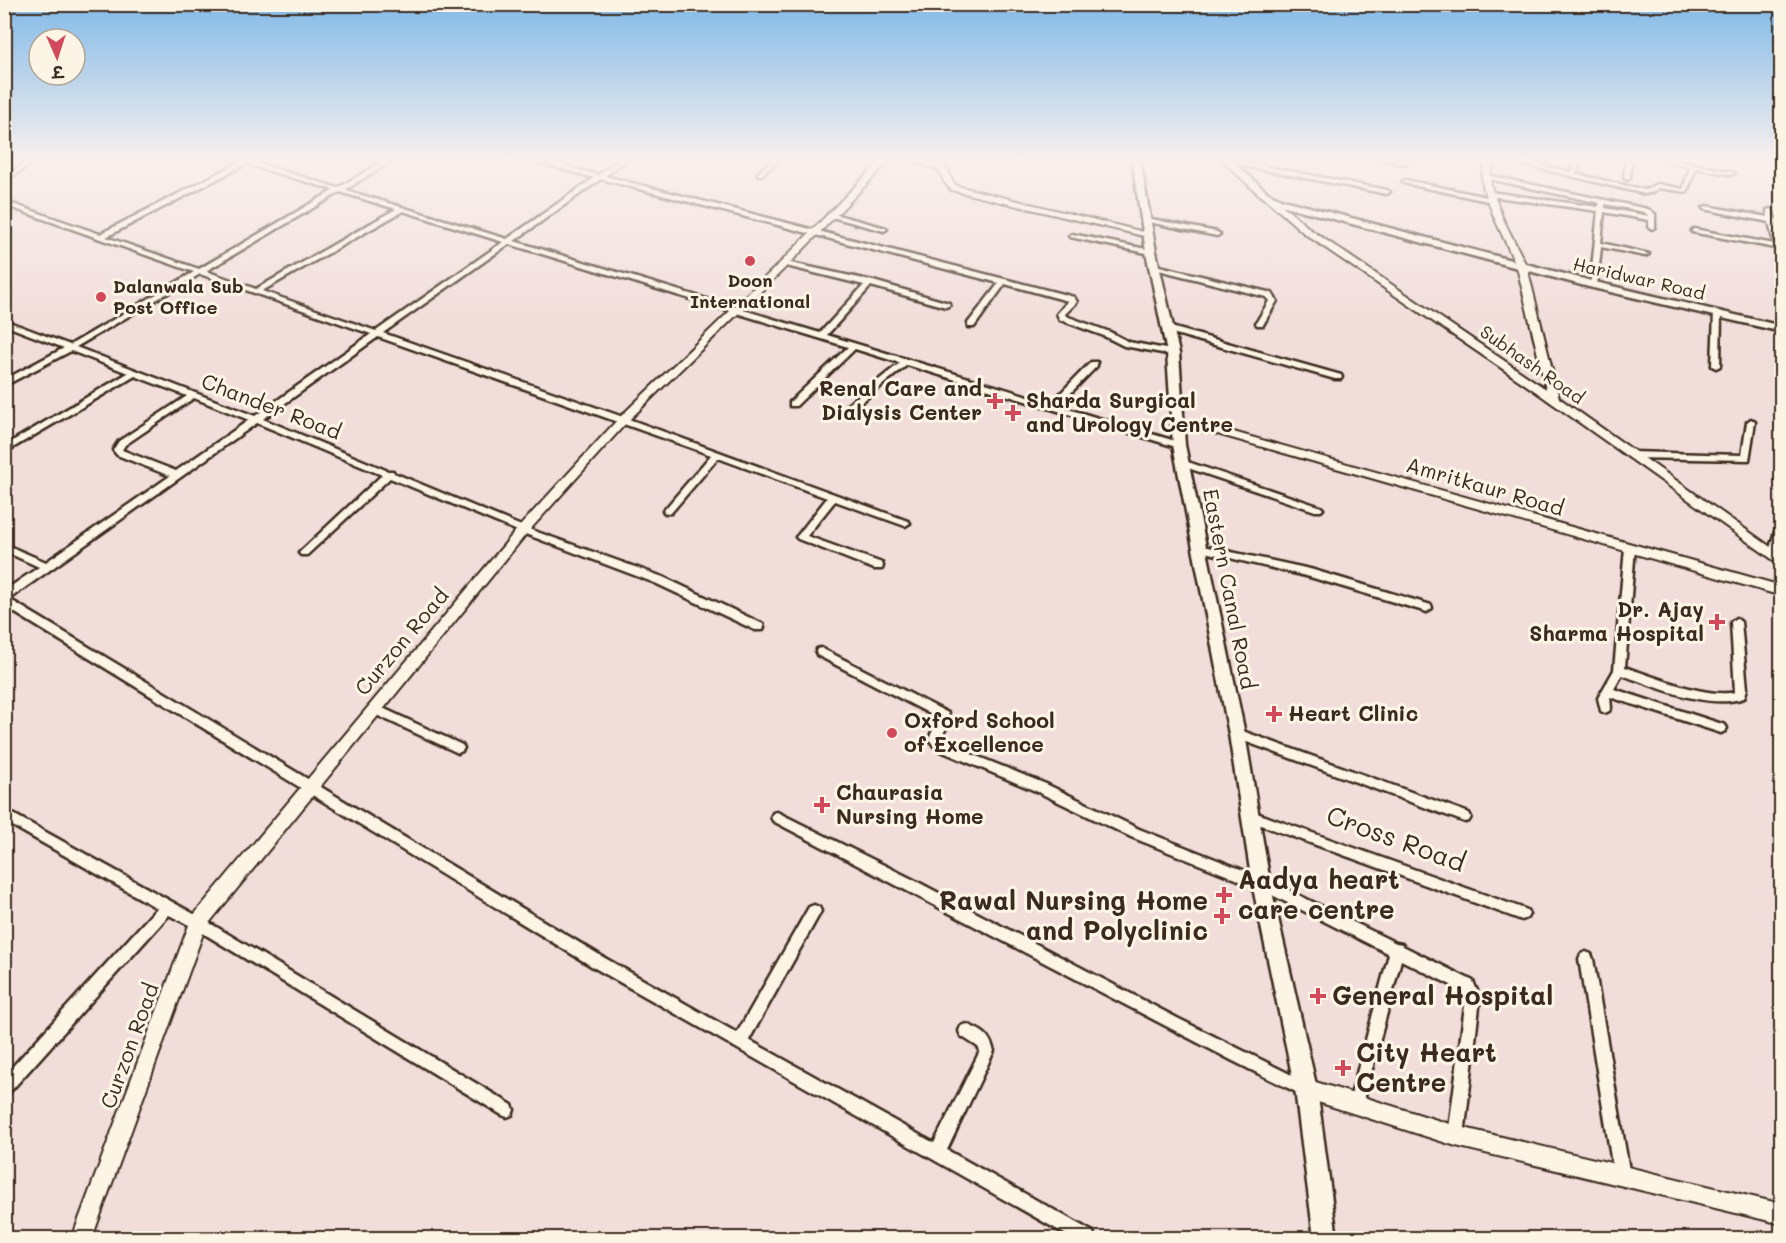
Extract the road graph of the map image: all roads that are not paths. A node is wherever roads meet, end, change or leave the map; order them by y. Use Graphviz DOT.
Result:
graph roads {
  1 [pos="46,217"];
  2 [pos="137,217"];
  3 [pos="291,217"];
  4 [pos="388,217"];
  5 [pos="428,217"];
  6 [pos="541,217"];
  7 [pos="752,217"];
  8 [pos="829,217"];
  9 [pos="839,217"];
  10 [pos="1098,217"];
  11 [pos="1145,217"];
  12 [pos="1291,217"];
  13 [pos="1335,217"];
  14 [pos="1498,217"];
  15 [pos="1601,217"];
  16 [pos="1645,217"];
  17 [pos="1756,217"];
  18 [pos="1772,217"];
  19 [pos="1651,218"];
  20 [pos="1773,220"];
  21 [pos="1782,222"];
  22 [pos="1147,227"];
  23 [pos="1652,227"];
  24 [pos="884,229"];
  25 [pos="1694,231"];
  26 [pos="813,233"];
  27 [pos="1216,234"];
  28 [pos="1779,235"];
  29 [pos="102,236"];
  30 [pos="1072,236"];
  31 [pos="507,241"];
  32 [pos="1599,245"];
  33 [pos="1779,247"];
  34 [pos="1645,254"];
  35 [pos="1153,259"];
  36 [pos="785,263"];
  37 [pos="1782,263"];
  38 [pos="1522,267"];
  39 [pos="200,271"];
  40 [pos="1004,281"];
  41 [pos="870,284"];
  42 [pos="1593,285"];
  43 [pos="257,291"];
  44 [pos="946,305"];
  45 [pos="737,310"];
  46 [pos="1717,314"];
  47 [pos="4,322"];
  48 [pos="1260,322"];
  49 [pos="970,325"];
  50 [pos="1168,329"];
  51 [pos="1782,329"];
  52 [pos="376,334"];
  53 [pos="822,336"];
  54 [pos="854,346"];
  55 [pos="71,347"];
  56 [pos="1173,353"];
  57 [pos="906,362"];
  58 [pos="1094,364"];
  59 [pos="1716,366"];
  60 [pos="134,373"];
  61 [pos="1338,377"];
  62 [pos="4,384"];
  63 [pos="192,396"];
  64 [pos="1554,399"];
  65 [pos="793,404"];
  66 [pos="1053,406"];
  67 [pos="849,408"];
  68 [pos="255,419"];
  69 [pos="624,420"];
  70 [pos="1751,422"];
  71 [pos="1178,426"];
  72 [pos="1179,445"];
  73 [pos="5,450"];
  74 [pos="717,454"];
  75 [pos="1631,455"];
  76 [pos="1182,463"];
  77 [pos="390,473"];
  78 [pos="177,475"];
  79 [pos="833,497"];
  80 [pos="1318,508"];
  81 [pos="668,511"];
  82 [pos="905,523"];
  83 [pos="1782,525"];
  84 [pos="523,530"];
  85 [pos="4,547"];
  86 [pos="1199,548"];
  87 [pos="1630,548"];
  88 [pos="304,553"];
  89 [pos="1777,559"];
  90 [pos="878,566"];
  91 [pos="47,567"];
  92 [pos="1782,591"];
  93 [pos="4,599"];
  94 [pos="1427,608"];
  95 [pos="1736,622"];
  96 [pos="759,627"];
  97 [pos="821,652"];
  98 [pos="1619,670"];
  99 [pos="1607,691"];
  100 [pos="1605,708"];
  101 [pos="374,709"];
  102 [pos="1721,728"];
  103 [pos="1237,734"];
  104 [pos="458,748"];
  105 [pos="310,786"];
  106 [pos="4,814"];
  107 [pos="1251,816"];
  108 [pos="777,817"];
  109 [pos="1465,817"];
  110 [pos="1261,883"];
  111 [pos="167,908"];
  112 [pos="814,911"];
  113 [pos="1522,914"];
  114 [pos="198,923"];
  115 [pos="1397,949"];
  116 [pos="1586,959"];
  117 [pos="966,1031"];
  118 [pos="740,1042"];
  119 [pos="4,1088"];
  120 [pos="1306,1089"];
  121 [pos="1356,1102"];
  122 [pos="507,1110"];
  123 [pos="1456,1136"];
  124 [pos="937,1154"];
  125 [pos="1622,1176"];
  126 [pos="1782,1214"];
  127 [pos="82,1239"];
  128 [pos="1087,1239"];
  129 [pos="1326,1239"];
  1 -- 29 [label="street"];
  2 -- 29 [label="street"];
  3 -- 39 [label="street"];
  4 -- 43 [label="street"];
  5 -- 31 [label="street"];
  6 -- 31 [label="street"];
  7 -- 26 [label="street"];
  8 -- 26 [label="street, Curzon Road"];
  9 -- 24 [label="street"];
  10 -- 22 [label="street"];
  11 -- 22 [label="main road, Eastern Canal Road"];
  12 -- 64 [label="street, Subhash Road"];
  13 -- 38 [label="main road, Haridwar Road"];
  14 -- 38 [label="street"];
  15 -- 32 [label="street"];
  16 -- 19 [label="street"];
  17 -- 20 [label="street"];
  18 -- 20 [label="street"];
  19 -- 23 [label="street"];
  20 -- 21 [label="street"];
  20 -- 28 [label="street"];
  22 -- 27 [label="street"];
  22 -- 35 [label="main road, Eastern Canal Road"];
  25 -- 33 [label="street"];
  26 -- 36 [label="street, Curzon Road"];
  26 -- 40 [label="street"];
  28 -- 33 [label="street"];
  29 -- 39 [label="street"];
  30 -- 35 [label="street"];
  31 -- 45 [label="street"];
  31 -- 52 [label="street"];
  32 -- 34 [label="street"];
  32 -- 42 [label="street"];
  33 -- 37 [label="street"];
  35 -- 48 [label="street"];
  35 -- 50 [label="main road, Eastern Canal Road"];
  36 -- 41 [label="street"];
  36 -- 45 [label="street, Curzon Road"];
  38 -- 42 [label="main road, Haridwar Road"];
  38 -- 64 [label="street"];
  39 -- 43 [label="street"];
  39 -- 55 [label="street"];
  40 -- 49 [label="street"];
  40 -- 56 [label="street"];
  41 -- 44 [label="street"];
  41 -- 53 [label="street"];
  42 -- 46 [label="main road, Haridwar Road"];
  43 -- 52 [label="street"];
  45 -- 53 [label="street"];
  45 -- 69 [label="street, Curzon Road"];
  46 -- 51 [label="main road, Haridwar Road"];
  46 -- 59 [label="street"];
  47 -- 55 [label="street, Chander Road"];
  50 -- 56 [label="main road, Eastern Canal Road"];
  50 -- 61 [label="street"];
  52 -- 68 [label="street"];
  52 -- 69 [label="street"];
  53 -- 54 [label="street"];
  54 -- 57 [label="street"];
  54 -- 65 [label="street"];
  55 -- 60 [label="street, Chander Road"];
  55 -- 62 [label="street"];
  56 -- 71 [label="main road, Eastern Canal Road"];
  57 -- 66 [label="street"];
  57 -- 67 [label="street"];
  58 -- 66 [label="street"];
  60 -- 63 [label="street, Chander Road"];
  60 -- 73 [label="street"];
  63 -- 68 [label="street, Chander Road"];
  63 -- 78 [label="street"];
  64 -- 75 [label="street, Subhash Road"];
  66 -- 72 [label="street"];
  68 -- 77 [label="street, Chander Road"];
  68 -- 78 [label="street"];
  69 -- 74 [label="street"];
  69 -- 84 [label="street, Curzon Road"];
  70 -- 75 [label="street"];
  71 -- 72 [label="main road, Eastern Canal Road"];
  71 -- 87 [label="street, Amritkaur Road"];
  72 -- 76 [label="main road, Eastern Canal Road"];
  74 -- 79 [label="street"];
  74 -- 81 [label="street"];
  75 -- 89 [label="street, Subhash Road"];
  76 -- 80 [label="street"];
  76 -- 86 [label="main road, Eastern Canal Road"];
  77 -- 84 [label="street, Chander Road"];
  77 -- 88 [label="street"];
  78 -- 91 [label="street"];
  79 -- 82 [label="street"];
  79 -- 90 [label="street"];
  83 -- 89 [label="street"];
  84 -- 96 [label="street, Chander Road"];
  84 -- 101 [label="street, Curzon Road"];
  85 -- 91 [label="street"];
  86 -- 94 [label="street"];
  86 -- 103 [label="main road, Eastern Canal Road"];
  87 -- 92 [label="street, Amritkaur Road"];
  87 -- 98 [label="street"];
  91 -- 93 [label="street"];
  93 -- 105 [label="street"];
  95 -- 98 [label="street"];
  97 -- 110 [label="street"];
  98 -- 99 [label="street"];
  99 -- 100 [label="street"];
  99 -- 102 [label="street"];
  101 -- 104 [label="street"];
  101 -- 105 [label="street, Curzon Road"];
  103 -- 107 [label="main road, Eastern Canal Road"];
  103 -- 109 [label="street"];
  105 -- 114 [label="street, Curzon Road"];
  105 -- 118 [label="street"];
  106 -- 111 [label="street"];
  107 -- 110 [label="main road, Eastern Canal Road"];
  107 -- 113 [label="street, Cross Road"];
  108 -- 120 [label="street"];
  110 -- 115 [label="street"];
  110 -- 120 [label="main road, Eastern Canal Road"];
  111 -- 114 [label="street"];
  111 -- 119 [label="street"];
  112 -- 118 [label="street"];
  114 -- 122 [label="street"];
  114 -- 127 [label="street, Curzon Road"];
  115 -- 121 [label="street"];
  115 -- 123 [label="street"];
  116 -- 125 [label="street"];
  117 -- 124 [label="street"];
  118 -- 124 [label="street"];
  120 -- 121 [label="street"];
  120 -- 129 [label="main road, Eastern Canal Road"];
  121 -- 123 [label="street"];
  123 -- 125 [label="street"];
  124 -- 128 [label="street"];
  125 -- 126 [label="street"];
}
